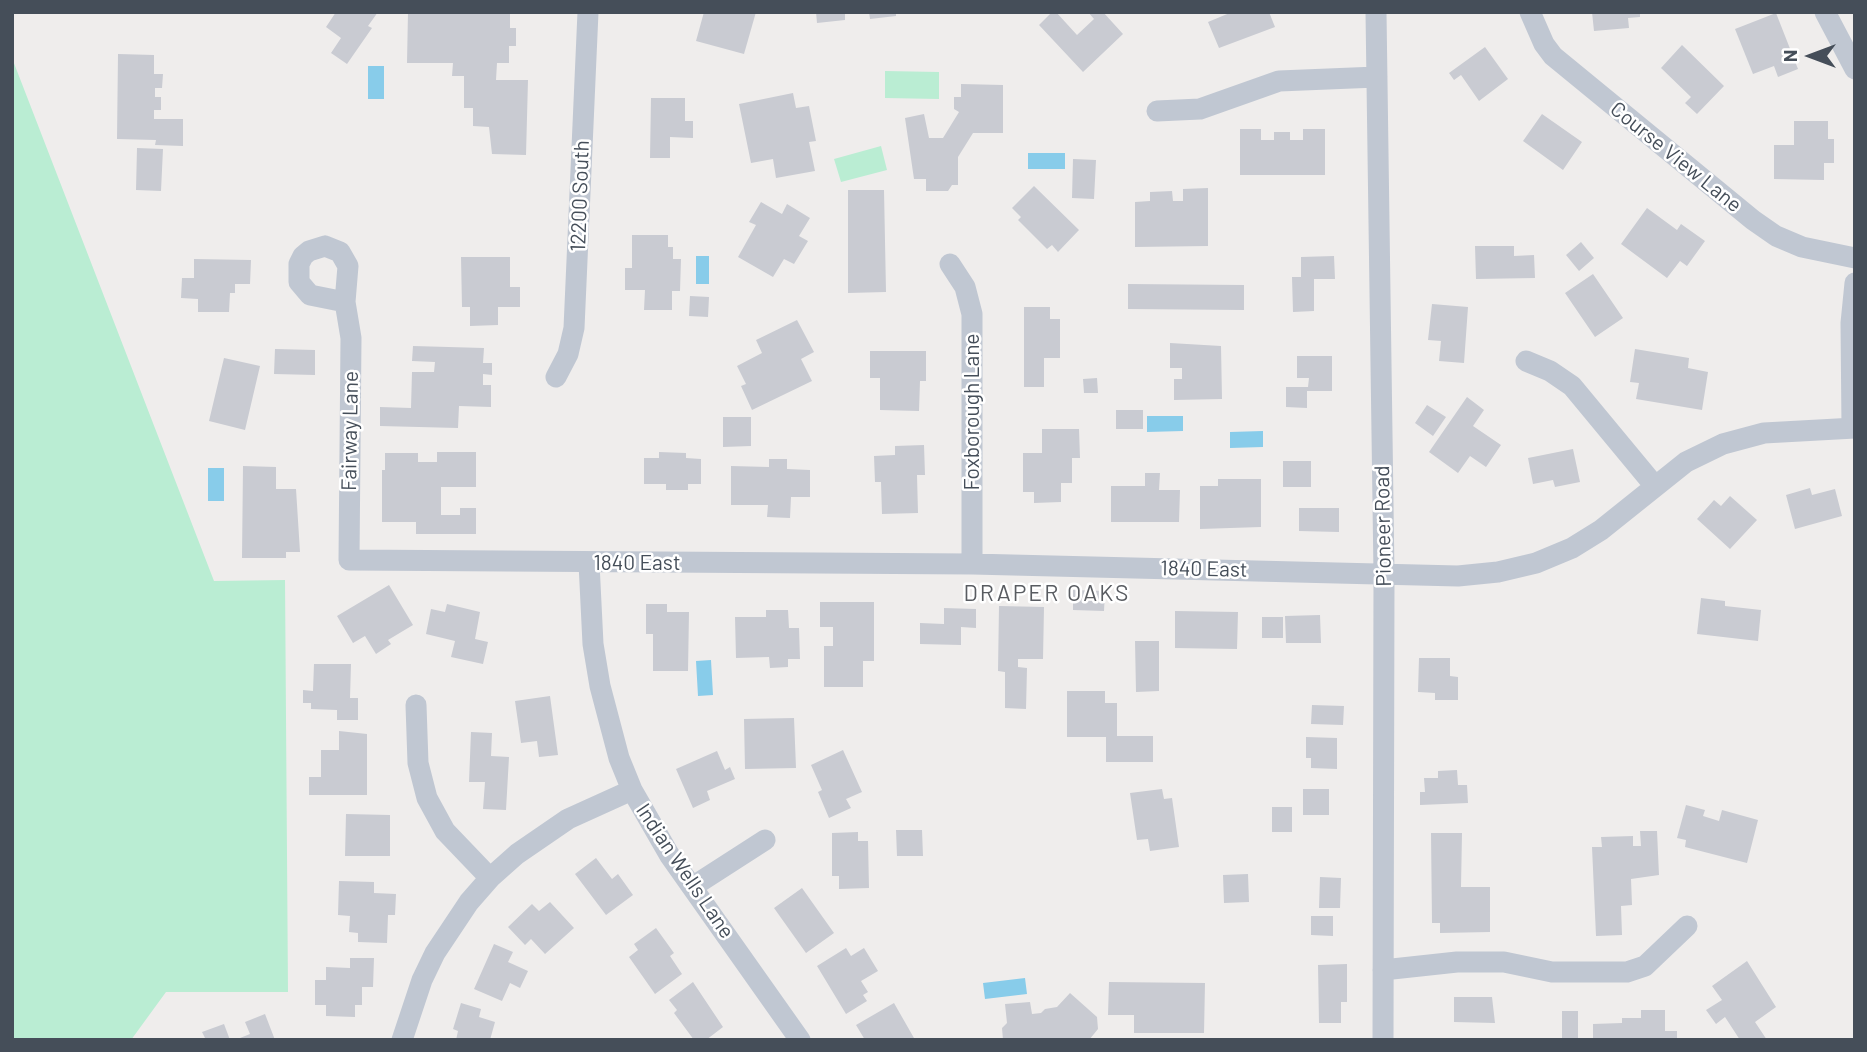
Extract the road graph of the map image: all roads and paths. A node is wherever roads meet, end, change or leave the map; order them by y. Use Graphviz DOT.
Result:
graph roads {
  1 [pos="588,12"];
  2 [pos="1376,12"];
  3 [pos="1530,12"];
  4 [pos="1825,12"];
  5 [pos="1855,69"];
  6 [pos="1377,77"];
  7 [pos="1157,111"];
  8 [pos="1855,258"];
  9 [pos="950,264"];
  10 [pos="1855,283"];
  11 [pos="345,302"];
  12 [pos="1525,361"];
  13 [pos="556,377"];
  14 [pos="1853,428"];
  15 [pos="1654,485"];
  16 [pos="349,560"];
  17 [pos="589,563"];
  18 [pos="972,564"];
  19 [pos="1384,574"];
  20 [pos="416,705"];
  21 [pos="632,790"];
  22 [pos="765,839"];
  23 [pos="490,878"];
  24 [pos="692,887"];
  25 [pos="1687,926"];
  26 [pos="1383,970"];
  27 [pos="402,1040"];
  28 [pos="800,1040"];
  29 [pos="1383,1040"];
  1 -- 13 [label="street, 12200 South"];
  2 -- 6 [label="street, Pioneer Road"];
  3 -- 8 [label="street, Course View Lane"];
  4 -- 5 [label="street"];
  6 -- 7 [label="street"];
  6 -- 19 [label="street, Pioneer Road"];
  9 -- 18 [label="street, Foxborough Lane"];
  10 -- 14 [label="street"];
  11 -- 16 [label="street, Fairway Lane"];
  12 -- 15 [label="street"];
  14 -- 15 [label="street, 1840 East"];
  15 -- 19 [label="street, 1840 East"];
  16 -- 17 [label="street, 1840 East"];
  17 -- 18 [label="street, 1840 East"];
  17 -- 21 [label="street, Indian Wells Lane"];
  18 -- 19 [label="street, 1840 East"];
  19 -- 26 [label="street, Pioneer Road"];
  20 -- 23 [label="street"];
  21 -- 23 [label="street"];
  21 -- 24 [label="street, Indian Wells Lane"];
  22 -- 24 [label="street"];
  23 -- 27 [label="street"];
  24 -- 28 [label="street, Indian Wells Lane"];
  25 -- 26 [label="street"];
  26 -- 29 [label="street, Pioneer Road"];
}
